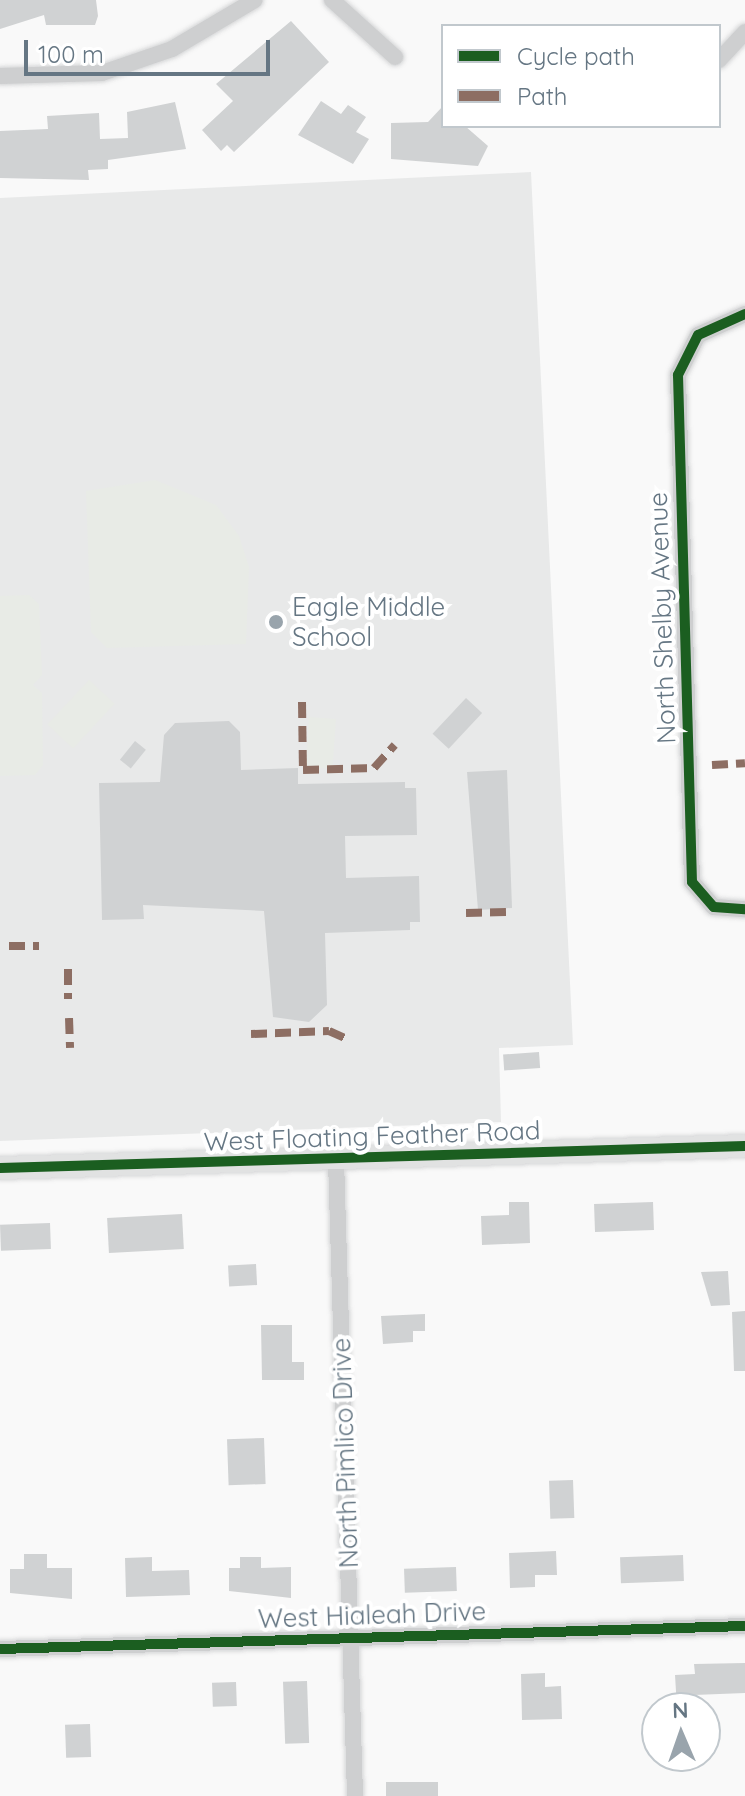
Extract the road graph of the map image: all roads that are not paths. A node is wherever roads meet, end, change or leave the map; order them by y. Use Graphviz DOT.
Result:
graph roads {
  1 [pos="255,0"];
  2 [pos="332,0"];
  3 [pos="745,32"];
  4 [pos="395,57"];
  5 [pos="721,58"];
  6 [pos="0,76"];
  7 [pos="745,314"];
  8 [pos="745,909"];
  9 [pos="745,1146"];
  10 [pos="336,1159"];
  11 [pos="0,1168"];
  12 [pos="745,1626"];
  13 [pos="350,1638"];
  14 [pos="0,1649"];
  15 [pos="355,1796"];
  1 -- 6 [label="street"];
  2 -- 4 [label="street"];
  3 -- 5 [label="street"];
  7 -- 8 [label="street, North Shelby Avenue"];
  9 -- 10 [label="main road, West Floating Feather Road"];
  10 -- 11 [label="main road, West Floating Feather Road"];
  10 -- 13 [label="street, North Pimlico Drive"];
  12 -- 13 [label="street, West Hialeah Drive"];
  13 -- 14 [label="street, West Hialeah Drive"];
  13 -- 15 [label="street, North Pimlico Drive"];
}
